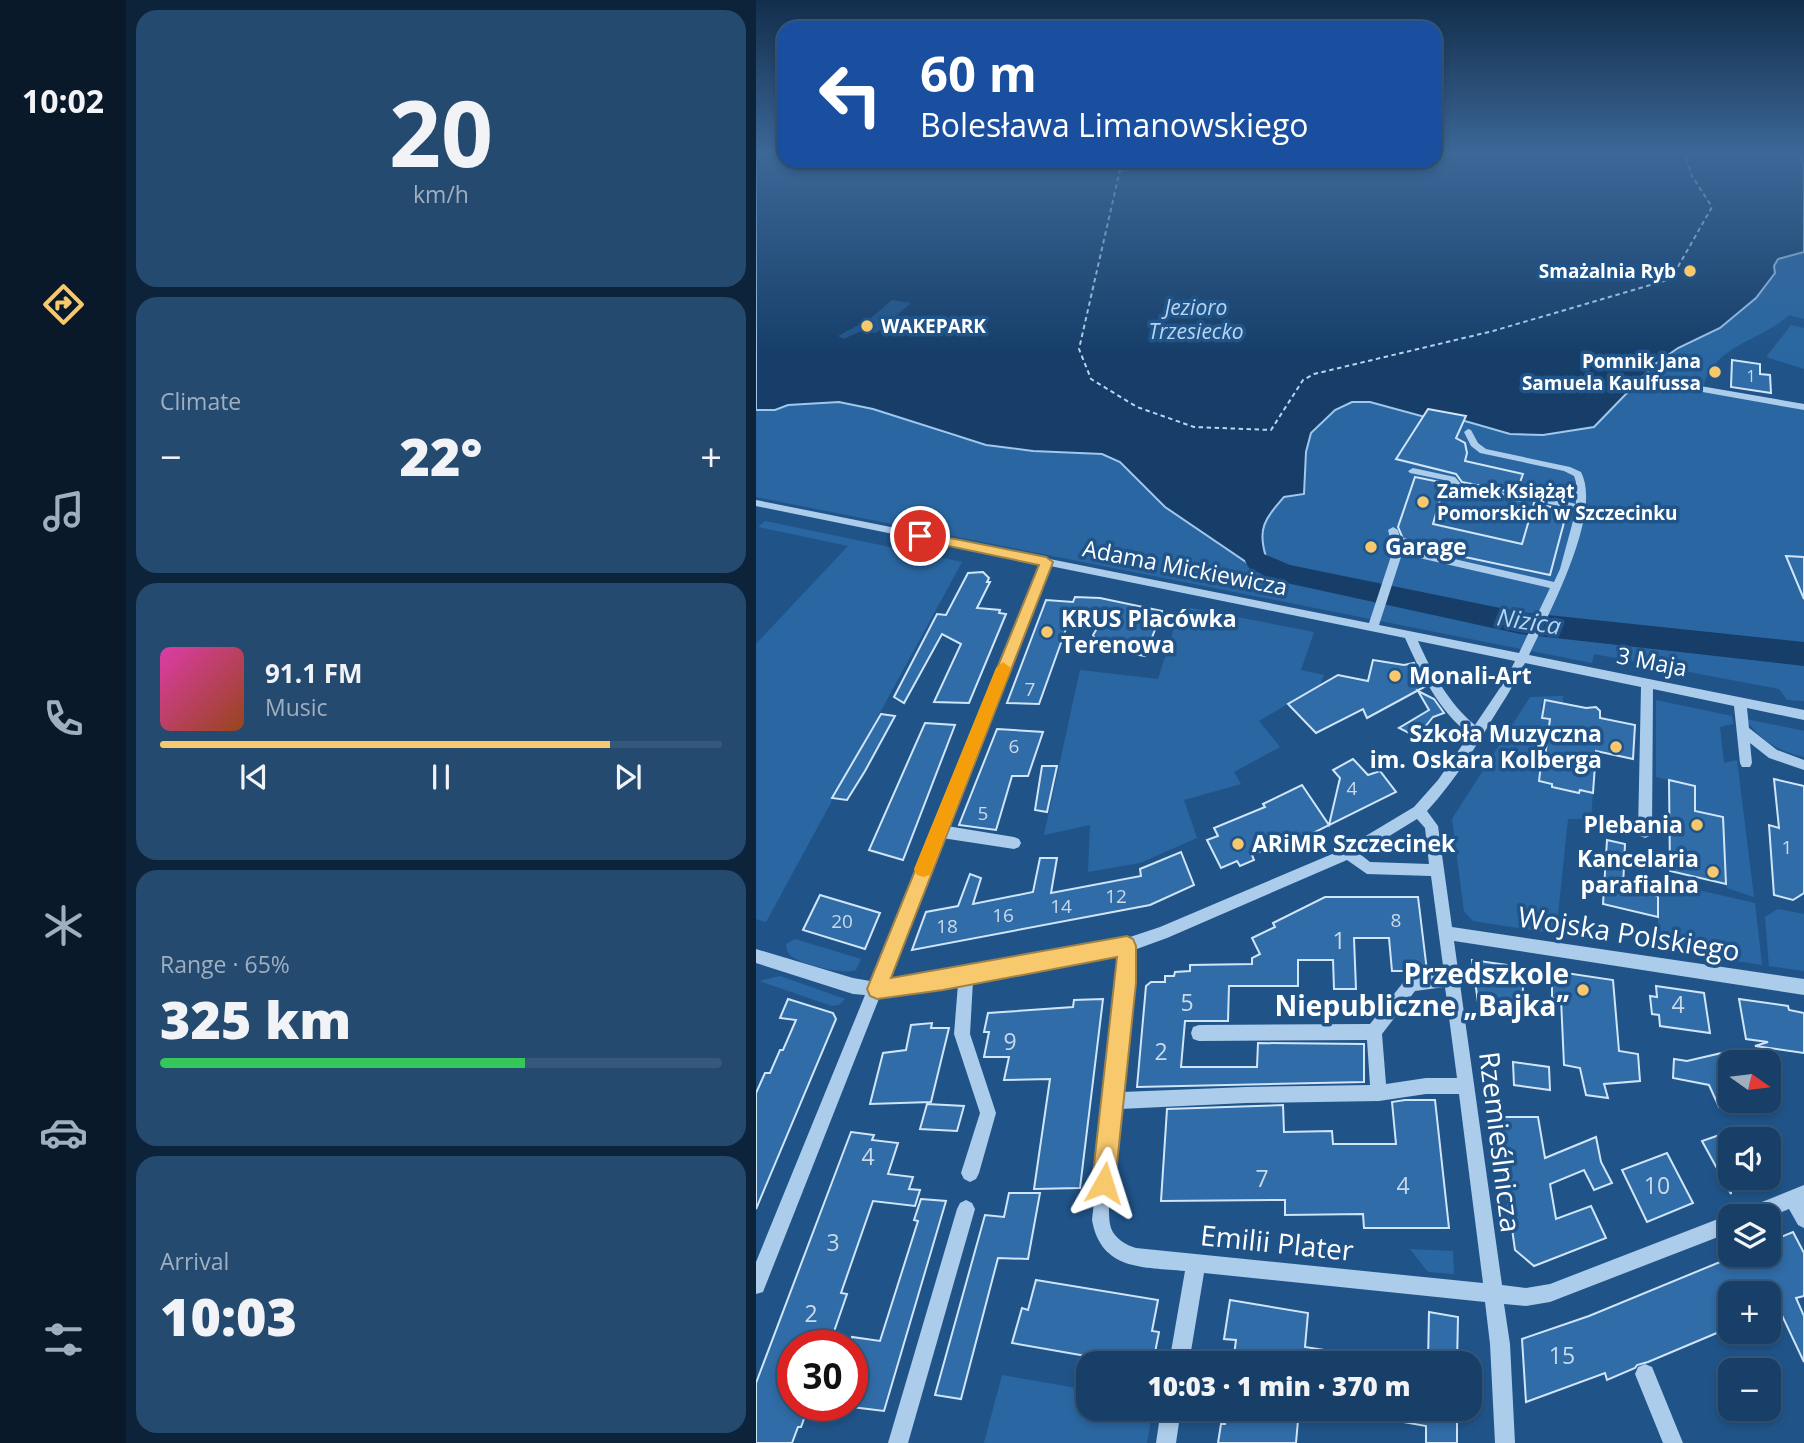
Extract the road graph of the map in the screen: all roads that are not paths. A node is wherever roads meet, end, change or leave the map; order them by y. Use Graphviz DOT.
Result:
graph roads {
  1 [pos="1683,387"];
  2 [pos="1804,407"];
  3 [pos="1468,432"];
  4 [pos="1413,471"];
  5 [pos="769,493"];
  6 [pos="758,506"];
  7 [pos="1581,508"];
  8 [pos="1393,530"];
  9 [pos="1398,551"];
  10 [pos="1046,562"];
  11 [pos="1557,586"];
  12 [pos="1382,595"];
  13 [pos="1373,627"];
  14 [pos="1409,634"];
  15 [pos="1524,657"];
  16 [pos="1647,682"];
  17 [pos="1740,701"];
  18 [pos="1773,707"];
  19 [pos="1804,707"];
  20 [pos="1804,715"];
  21 [pos="1742,730"];
  22 [pos="1478,733"];
  23 [pos="1745,763"];
  24 [pos="1804,765"];
  25 [pos="1419,811"];
  26 [pos="939,831"];
  27 [pos="1645,832"];
  28 [pos="1014,843"];
  29 [pos="1349,853"];
  30 [pos="1437,870"];
  31 [pos="1446,933"];
  32 [pos="1127,946"];
  33 [pos="756,956"];
  34 [pos="965,976"];
  35 [pos="1452,979"];
  36 [pos="1804,986"];
  37 [pos="877,989"];
  38 [pos="1374,1032"];
  39 [pos="1199,1033"];
  40 [pos="1466,1086"];
  41 [pos="1379,1093"];
  42 [pos="1113,1101"];
  43 [pos="970,1173"];
  44 [pos="1799,1197"];
  45 [pos="1780,1204"];
  46 [pos="966,1209"];
  47 [pos="1804,1219"];
  48 [pos="1718,1228"];
  49 [pos="1196,1263"];
  50 [pos="756,1285"];
  51 [pos="1493,1293"];
  52 [pos="1181,1351"];
  53 [pos="1645,1374"];
  54 [pos="1169,1421"];
  55 [pos="898,1443"];
  56 [pos="1166,1443"];
  57 [pos="1505,1443"];
  58 [pos="1673,1443"];
  1 -- 2 [label="street"];
  3 -- 7 [label="street"];
  4 -- 7 [label="street"];
  5 -- 6 [label="street"];
  6 -- 10 [label="street, Adama Mickiewicza"];
  7 -- 11 [label="street"];
  8 -- 9 [label="street"];
  9 -- 11 [label="street"];
  9 -- 12 [label="street"];
  10 -- 13 [label="street, Adama Mickiewicza"];
  10 -- 26 [label="street"];
  11 -- 15 [label="street"];
  12 -- 13 [label="street"];
  13 -- 14 [label="street, Adama Mickiewicza"];
  14 -- 15 [label="street, Adama Mickiewicza"];
  14 -- 22 [label="street"];
  15 -- 16 [label="street, 3 Maja"];
  15 -- 22 [label="street"];
  16 -- 17 [label="street, 3 Maja"];
  16 -- 27 [label="street"];
  17 -- 18 [label="street, 3 Maja"];
  17 -- 21 [label="street"];
  18 -- 19 [label="street, 3 Maja"];
  18 -- 20 [label="street, 3 Maja"];
  21 -- 23 [label="street"];
  21 -- 24 [label="street"];
  22 -- 25 [label="street"];
  25 -- 29 [label="street"];
  25 -- 30 [label="street, Rzemieślnicza"];
  26 -- 28 [label="street"];
  26 -- 37 [label="street"];
  29 -- 30 [label="street"];
  29 -- 32 [label="street"];
  30 -- 31 [label="street, Rzemieślnicza"];
  31 -- 35 [label="street, Rzemieślnicza"];
  31 -- 36 [label="street, Wojska Polskiego"];
  32 -- 34 [label="street"];
  32 -- 42 [label="street, Emilii Plater"];
  33 -- 37 [label="street"];
  34 -- 37 [label="street"];
  34 -- 43 [label="street"];
  35 -- 38 [label="street"];
  35 -- 40 [label="street, Rzemieślnicza"];
  37 -- 50 [label="street"];
  38 -- 39 [label="street"];
  38 -- 41 [label="street"];
  40 -- 41 [label="street"];
  40 -- 51 [label="street, Rzemieślnicza"];
  41 -- 42 [label="street"];
  42 -- 49 [label="street, Emilii Plater"];
  44 -- 45 [label="street"];
  44 -- 47 [label="street"];
  46 -- 55 [label="street"];
  48 -- 51 [label="street, Emilii Plater"];
  49 -- 51 [label="street, Emilii Plater"];
  49 -- 52 [label="street"];
  51 -- 57 [label="street, Rzemieślnicza"];
  53 -- 58 [label="street"];
  54 -- 56 [label="street"];
}
